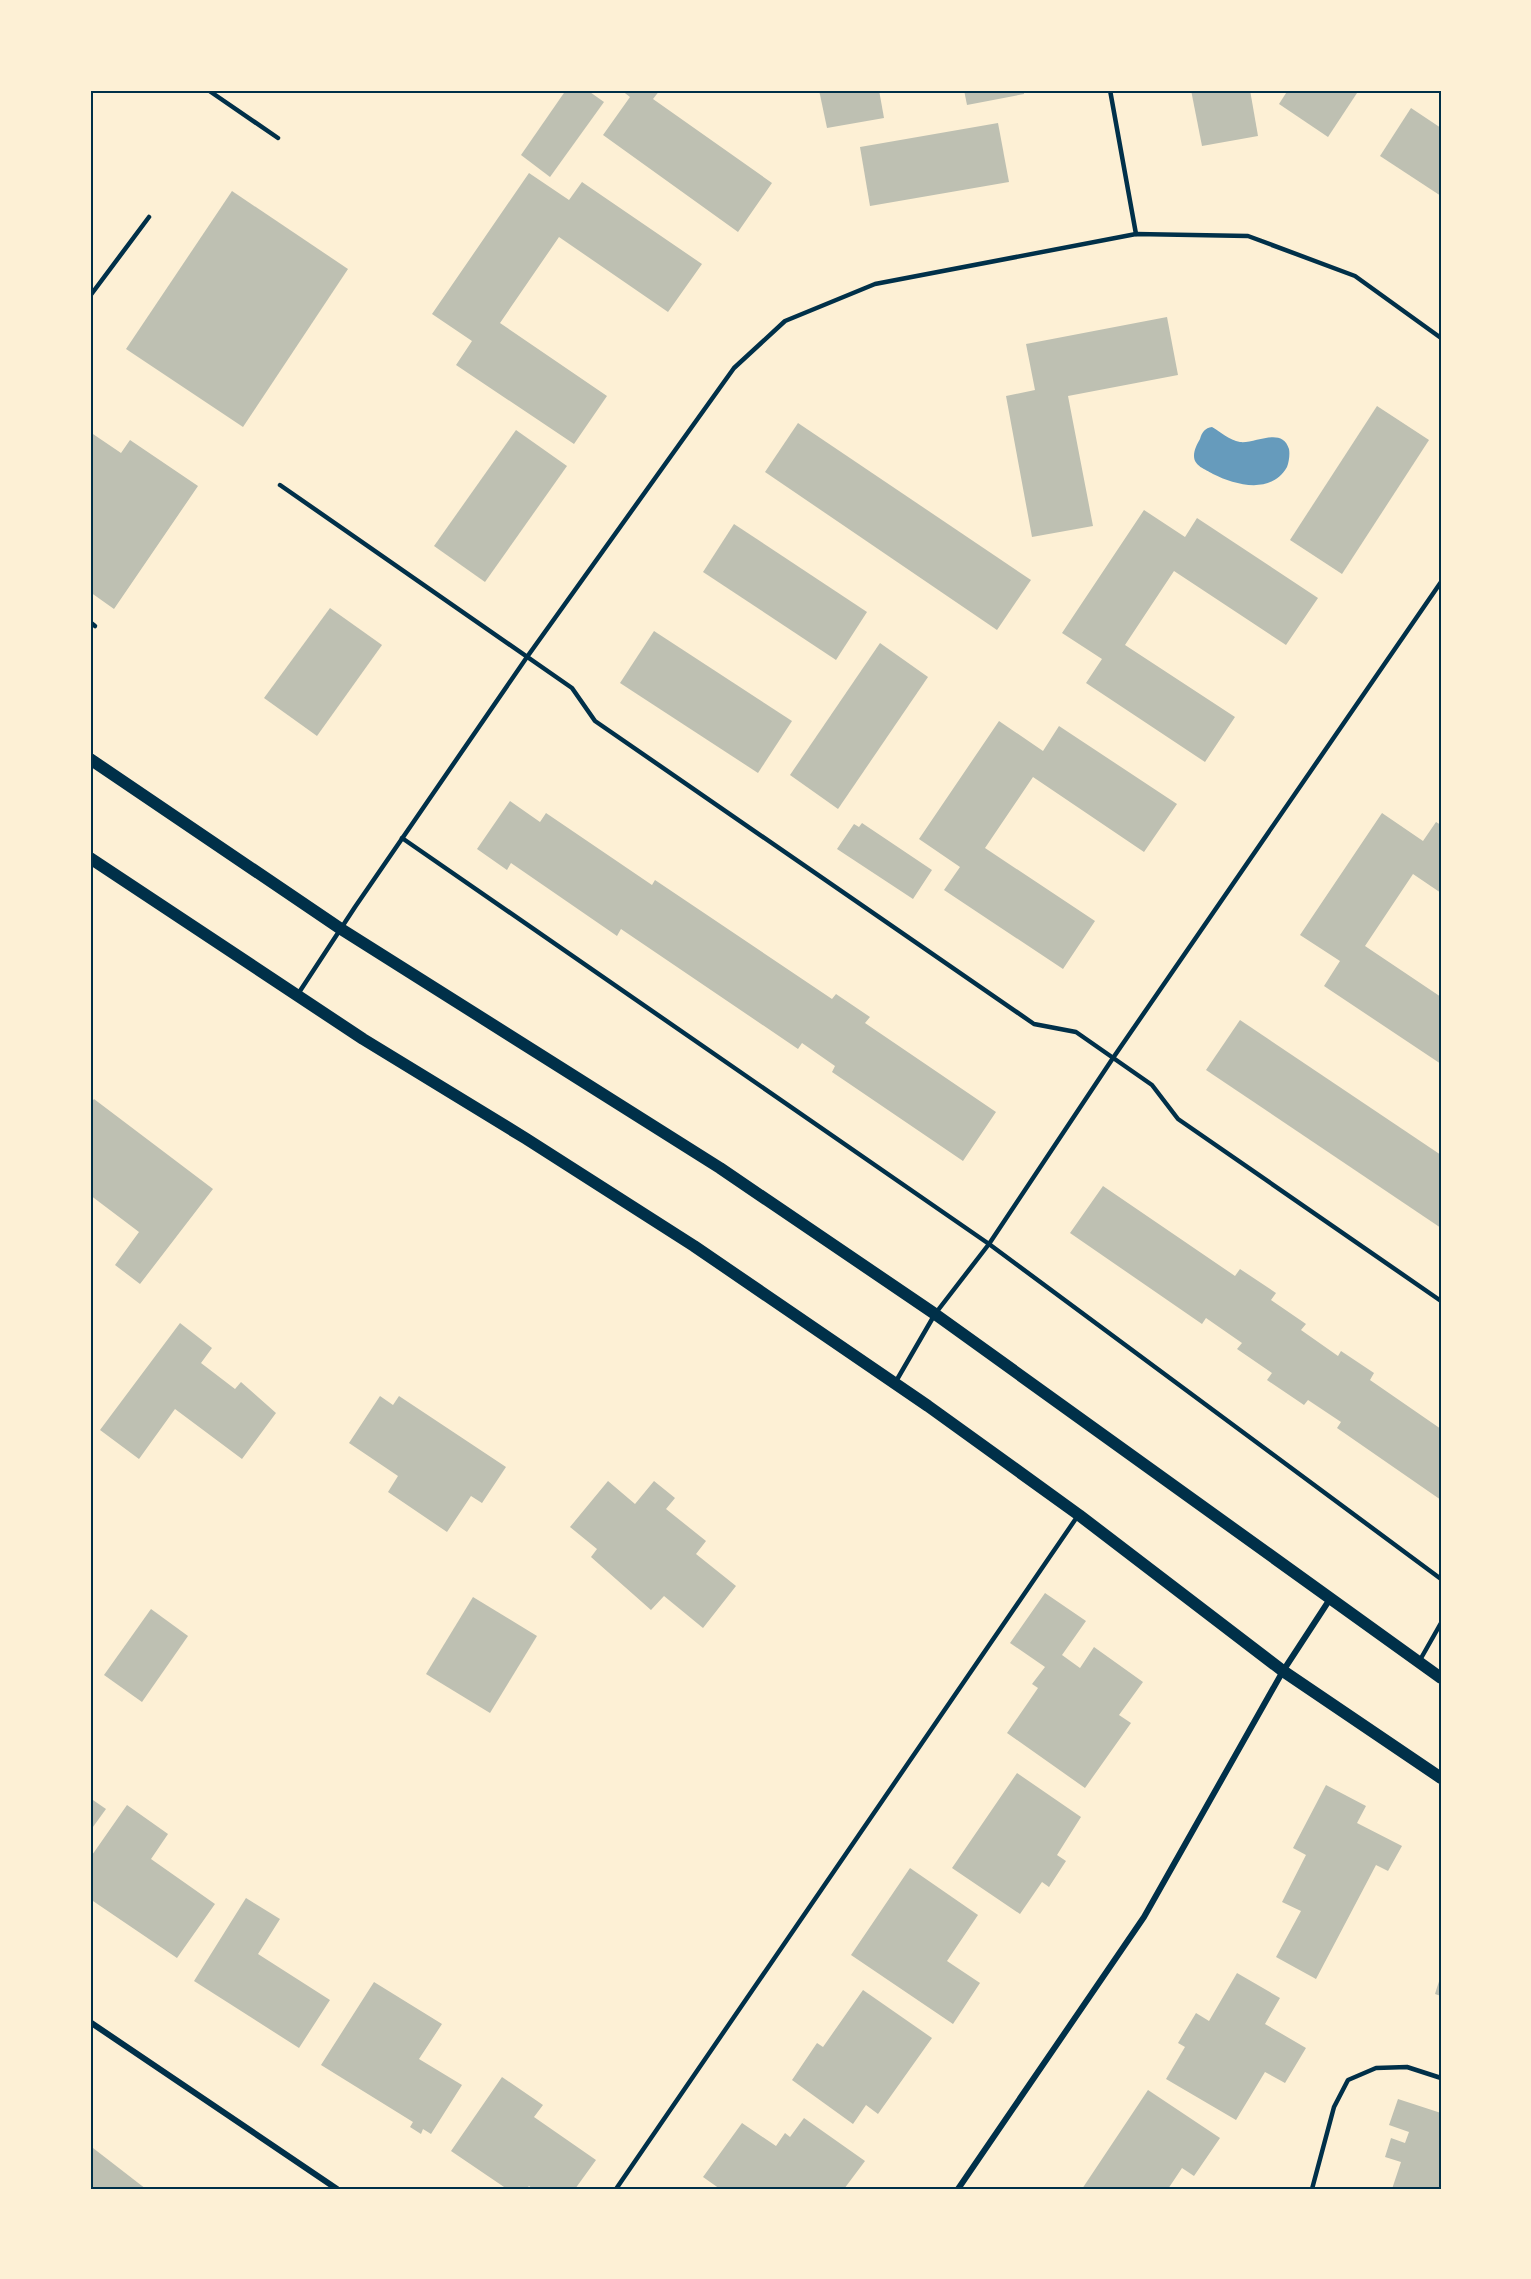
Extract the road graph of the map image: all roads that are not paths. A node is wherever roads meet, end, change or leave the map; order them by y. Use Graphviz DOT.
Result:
graph roads {
  1 [pos="208,90"];
  2 [pos="1110,90"];
  3 [pos="278,138"];
  4 [pos="149,217"];
  5 [pos="1136,234"];
  6 [pos="90,296"];
  7 [pos="1441,338"];
  8 [pos="280,484"];
  9 [pos="1441,582"];
  10 [pos="90,622"];
  11 [pos="95,626"];
  12 [pos="527,657"];
  13 [pos="90,759"];
  14 [pos="402,838"];
  15 [pos="90,858"];
  16 [pos="341,929"];
  17 [pos="298,995"];
  18 [pos="1113,1058"];
  19 [pos="989,1244"];
  20 [pos="1441,1301"];
  21 [pos="935,1314"];
  22 [pos="895,1384"];
  23 [pos="1079,1515"];
  24 [pos="1441,1579"];
  25 [pos="1330,1599"];
  26 [pos="1441,1623"];
  27 [pos="1419,1662"];
  28 [pos="1282,1671"];
  29 [pos="1441,1678"];
  30 [pos="1441,1778"];
  31 [pos="90,2022"];
  32 [pos="1441,2078"];
  33 [pos="338,2189"];
  34 [pos="616,2189"];
  35 [pos="958,2189"];
  36 [pos="1312,2189"];
  1 -- 3 [label="lane"];
  2 -- 5 [label="lane"];
  4 -- 6 [label="lane"];
  5 -- 7 [label="lane"];
  5 -- 12 [label="lane"];
  8 -- 12 [label="lane"];
  9 -- 18 [label="lane"];
  10 -- 11 [label="lane"];
  12 -- 14 [label="lane"];
  12 -- 18 [label="lane"];
  13 -- 16 [label="main road"];
  14 -- 16 [label="lane"];
  14 -- 19 [label="lane"];
  15 -- 17 [label="main road"];
  16 -- 17 [label="lane"];
  16 -- 21 [label="main road"];
  17 -- 22 [label="main road"];
  18 -- 19 [label="lane"];
  18 -- 20 [label="lane"];
  19 -- 21 [label="lane"];
  19 -- 24 [label="lane"];
  21 -- 22 [label="lane"];
  21 -- 25 [label="main road"];
  22 -- 23 [label="main road"];
  23 -- 28 [label="main road"];
  23 -- 34 [label="lane"];
  25 -- 27 [label="main road"];
  25 -- 28 [label="street"];
  26 -- 27 [label="lane"];
  27 -- 29 [label="main road"];
  28 -- 30 [label="main road"];
  28 -- 35 [label="street"];
  31 -- 33 [label="street"];
  32 -- 36 [label="lane"];
}
